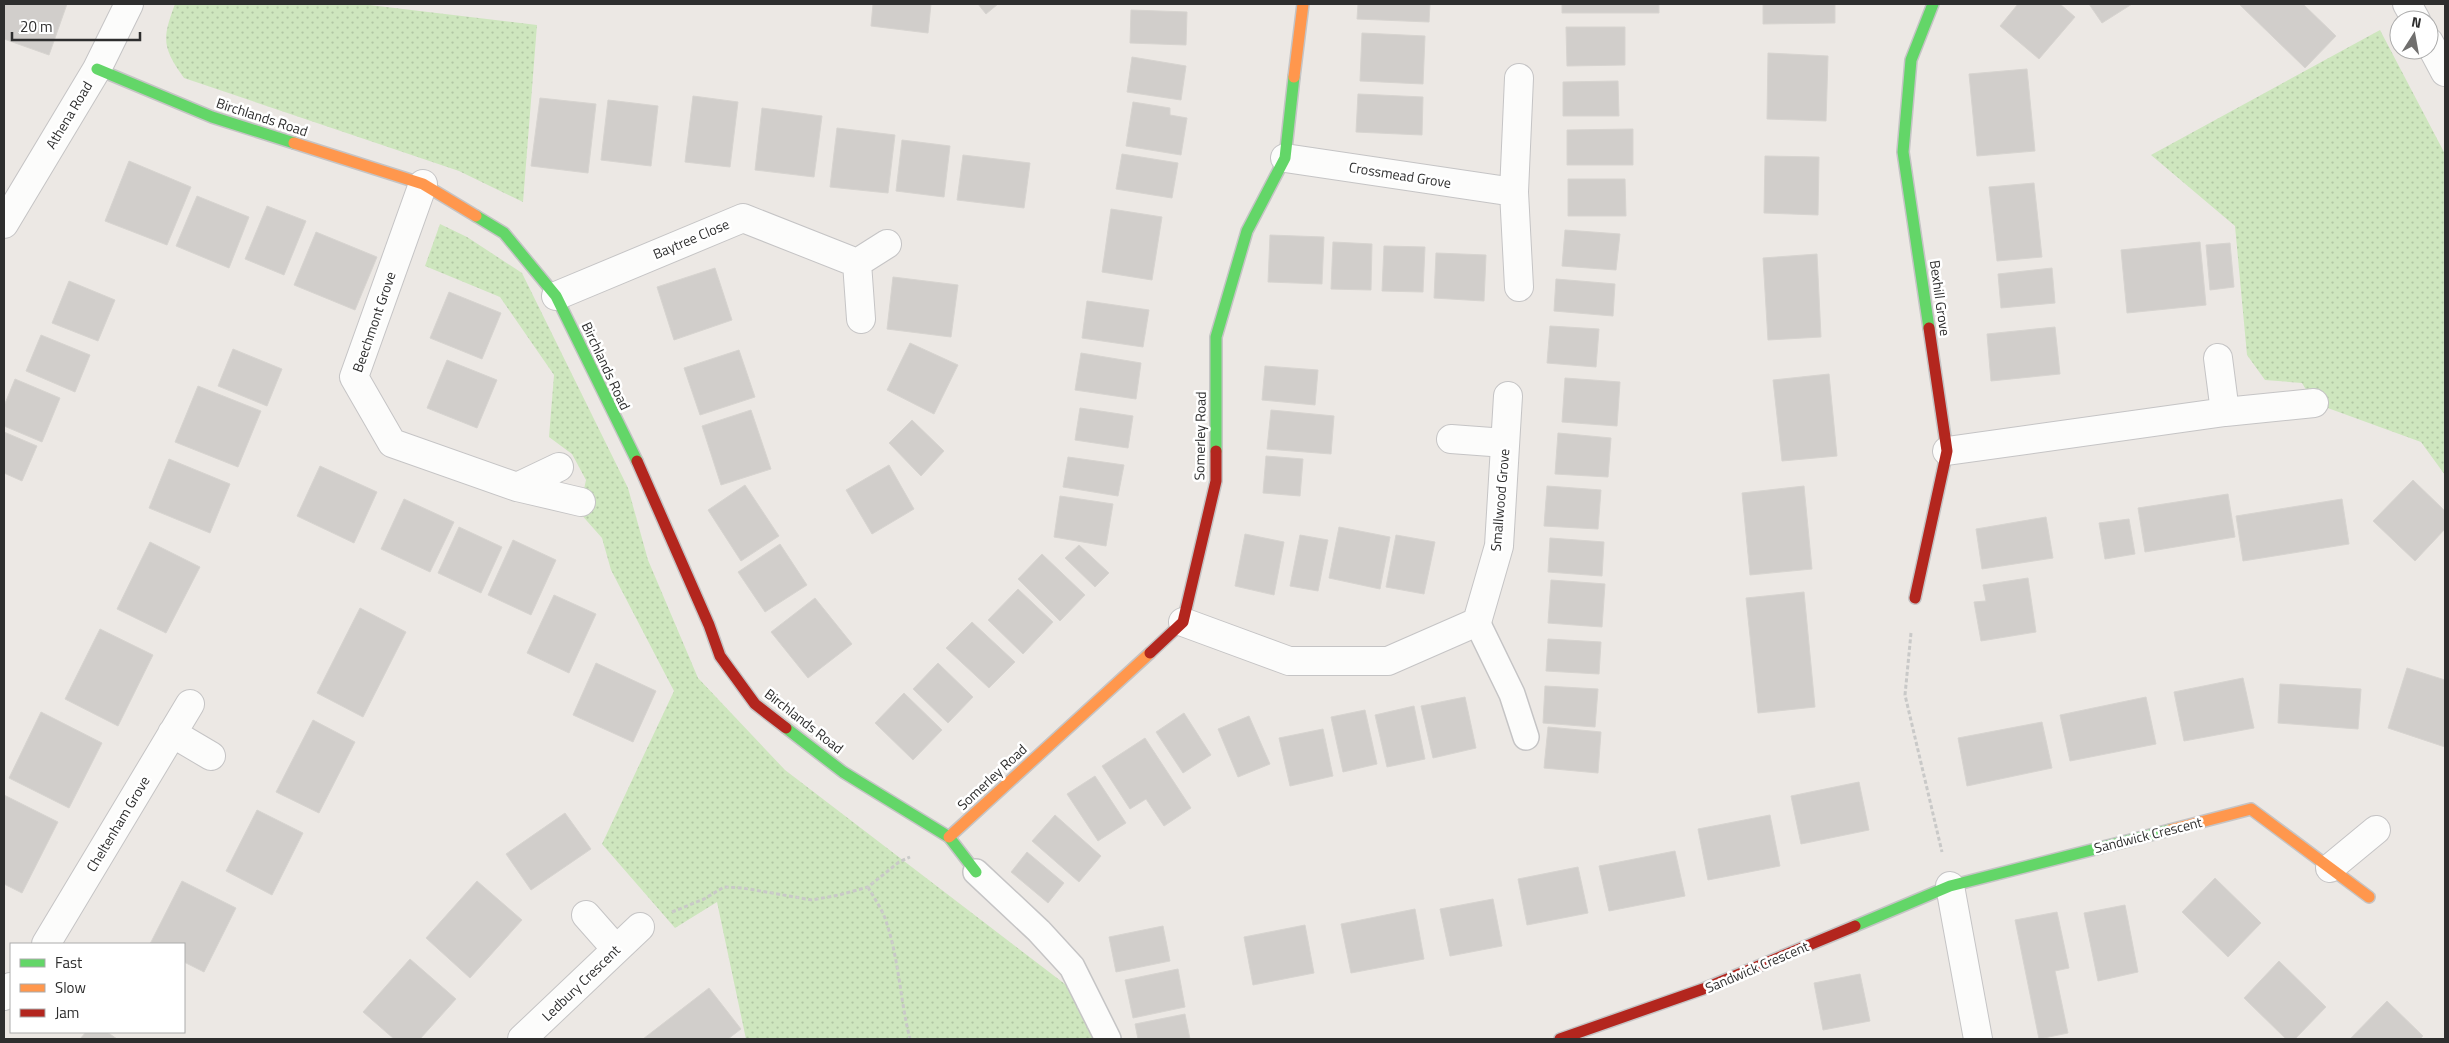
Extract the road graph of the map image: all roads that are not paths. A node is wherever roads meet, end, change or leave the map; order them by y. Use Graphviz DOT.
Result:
graph roads {
  1 [pos="129,4"];
  2 [pos="1302,4"];
  3 [pos="1933,4"];
  4 [pos="2439,60"];
  5 [pos="97,68"];
  6 [pos="2445,72"];
  7 [pos="1519,78"];
  8 [pos="1285,158"];
  9 [pos="423,184"];
  10 [pos="1514,192"];
  11 [pos="4,224"];
  12 [pos="887,244"];
  13 [pos="857,263"];
  14 [pos="1519,286"];
  15 [pos="556,296"];
  16 [pos="861,319"];
  17 [pos="2218,358"];
  18 [pos="1508,396"];
  19 [pos="2314,403"];
  20 [pos="2225,412"];
  21 [pos="1451,439"];
  22 [pos="1505,443"];
  23 [pos="1947,451"];
  24 [pos="559,467"];
  25 [pos="517,487"];
  26 [pos="581,502"];
  27 [pos="1915,598"];
  28 [pos="1183,622"];
  29 [pos="1477,622"];
  30 [pos="190,704"];
  31 [pos="172,733"];
  32 [pos="1526,737"];
  33 [pos="211,756"];
  34 [pos="2376,830"];
  35 [pos="949,837"];
  36 [pos="2330,868"];
  37 [pos="976,872"];
  38 [pos="1950,886"];
  39 [pos="2369,897"];
  40 [pos="586,915"];
  41 [pos="640,926"];
  42 [pos="47,943"];
  43 [pos="616,949"];
  44 [pos="522,1039"];
  45 [pos="1108,1039"];
  46 [pos="1560,1039"];
  47 [pos="1978,1039"];
  1 -- 5 [label="street, Athena Road"];
  2 -- 8 [label="street, Somerley Road"];
  3 -- 23 [label="street, Bexhill Grove"];
  4 -- 6 [label="street"];
  5 -- 9 [label="street, Birchlands Road"];
  5 -- 11 [label="street, Athena Road"];
  7 -- 10 [label="street"];
  8 -- 10 [label="street, Crossmead Grove"];
  8 -- 28 [label="street, Somerley Road"];
  9 -- 15 [label="street, Birchlands Road"];
  9 -- 25 [label="street, Beechmont Grove"];
  10 -- 14 [label="street"];
  12 -- 13 [label="street"];
  13 -- 15 [label="street, Baytree Close"];
  13 -- 16 [label="street"];
  15 -- 35 [label="street, Birchlands Road"];
  17 -- 20 [label="street"];
  18 -- 22 [label="street, Smallwood Grove"];
  19 -- 20 [label="street"];
  20 -- 23 [label="street"];
  21 -- 22 [label="street"];
  22 -- 29 [label="street, Smallwood Grove"];
  23 -- 27 [label="street, Bexhill Grove"];
  24 -- 25 [label="street"];
  25 -- 26 [label="street, Beechmont Grove"];
  28 -- 29 [label="street"];
  28 -- 35 [label="street, Somerley Road"];
  29 -- 32 [label="lane"];
  30 -- 31 [label="street, Cheltenham Grove"];
  31 -- 33 [label="street"];
  31 -- 42 [label="street, Cheltenham Grove"];
  34 -- 36 [label="street"];
  35 -- 37 [label="street"];
  36 -- 38 [label="street, Sandwick Crescent"];
  36 -- 39 [label="street, Sandwick Crescent"];
  37 -- 45 [label="lane"];
  38 -- 46 [label="street, Sandwick Crescent"];
  38 -- 47 [label="street"];
  40 -- 43 [label="street"];
  41 -- 43 [label="street, Ledbury Crescent"];
  43 -- 44 [label="street, Ledbury Crescent"];
}
